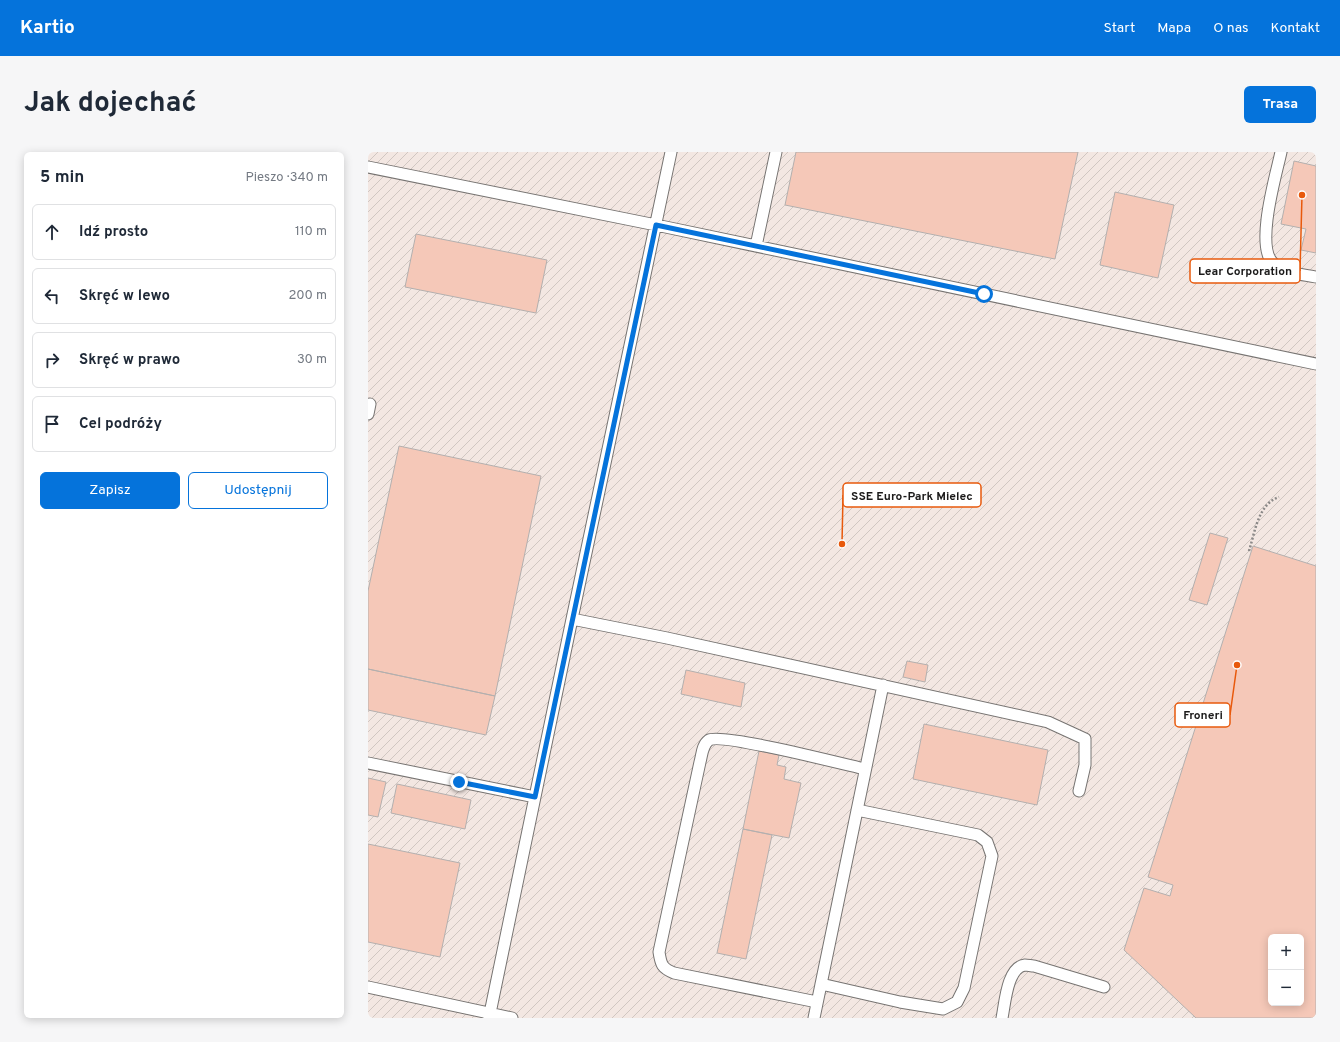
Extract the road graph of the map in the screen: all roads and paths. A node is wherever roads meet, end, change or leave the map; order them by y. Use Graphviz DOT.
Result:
graph roads {
  1 [pos="671,152"];
  2 [pos="776,152"];
  3 [pos="1281,152"];
  4 [pos="368,167"];
  5 [pos="656,225"];
  6 [pos="756,246"];
  7 [pos="1316,278"];
  8 [pos="1316,364"];
  9 [pos="1279,497"];
  10 [pos="1249,551"];
  11 [pos="572,619"];
  12 [pos="883,685"];
  13 [pos="368,763"];
  14 [pos="865,769"];
  15 [pos="1079,791"];
  16 [pos="535,797"];
  17 [pos="857,810"];
  18 [pos="821,984"];
  19 [pos="368,987"];
  20 [pos="1104,987"];
  21 [pos="817,1002"];
  22 [pos="490,1016"];
  23 [pos="512,1018"];
  24 [pos="814,1018"];
  25 [pos="1002,1018"];
  1 -- 5 [label="lane"];
  2 -- 6 [label="lane"];
  3 -- 7 [label="lane"];
  4 -- 5 [label="lane"];
  5 -- 6 [label="lane"];
  5 -- 11 [label="lane"];
  6 -- 8 [label="lane"];
  9 -- 10 [label="path"];
  11 -- 12 [label="lane"];
  11 -- 16 [label="lane"];
  12 -- 14 [label="lane"];
  12 -- 15 [label="lane"];
  13 -- 16 [label="lane"];
  14 -- 17 [label="lane"];
  14 -- 21 [label="lane"];
  16 -- 22 [label="lane"];
  17 -- 18 [label="lane"];
  17 -- 18 [label="lane"];
  18 -- 21 [label="lane"];
  19 -- 22 [label="lane"];
  20 -- 25 [label="lane"];
  21 -- 24 [label="lane"];
  22 -- 23 [label="lane"];
}
